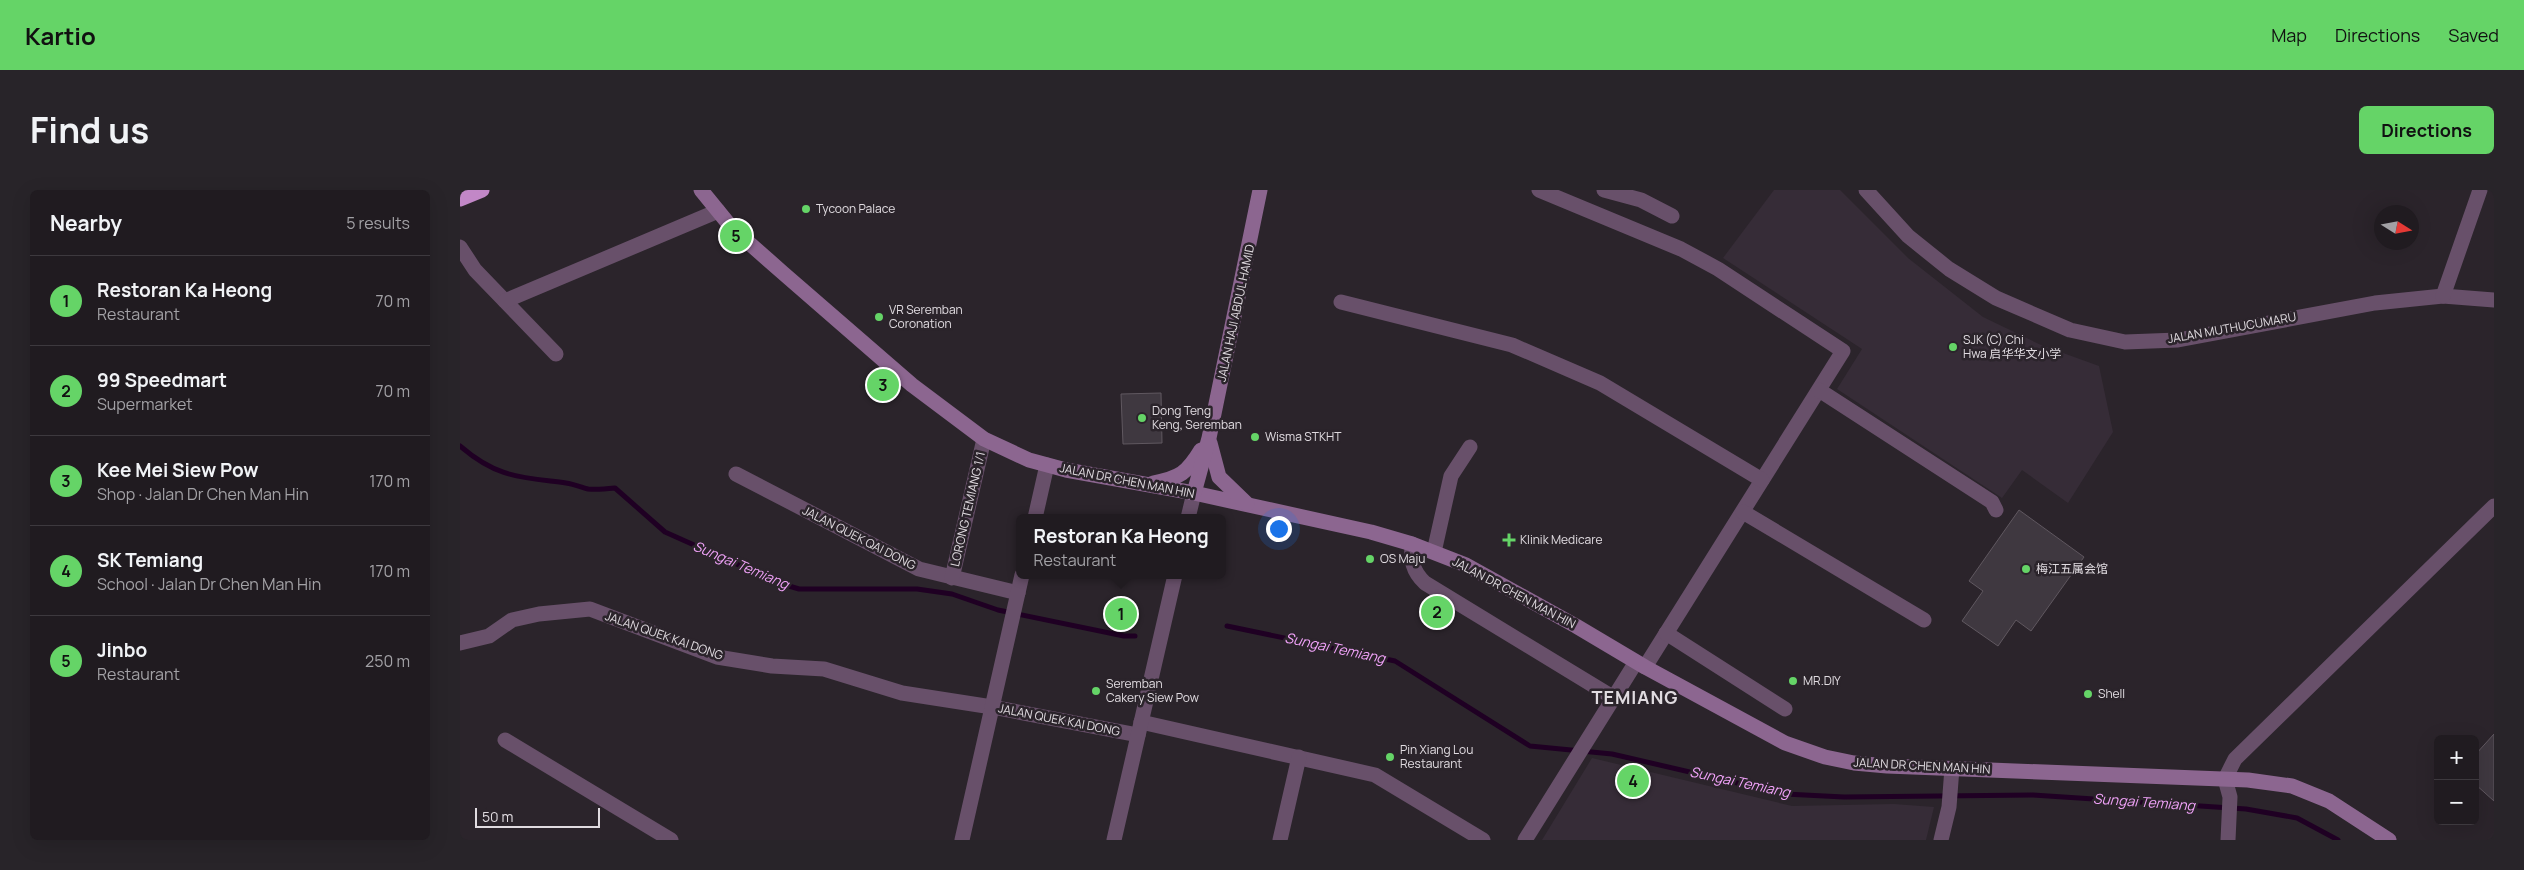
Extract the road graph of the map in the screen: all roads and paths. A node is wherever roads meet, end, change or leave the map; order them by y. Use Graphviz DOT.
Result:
graph roads {
  1 [pos="482,190"];
  2 [pos="701,190"];
  3 [pos="1260,190"];
  4 [pos="1539,190"];
  5 [pos="1604,190"];
  6 [pos="1866,190"];
  7 [pos="2480,190"];
  8 [pos="460,199"];
  9 [pos="718,211"];
  10 [pos="1672,216"];
  11 [pos="460,247"];
  12 [pos="2443,296"];
  13 [pos="2494,300"];
  14 [pos="505,301"];
  15 [pos="1341,302"];
  16 [pos="556,354"];
  17 [pos="1819,390"];
  18 [pos="1209,438"];
  19 [pos="984,439"];
  20 [pos="1470,447"];
  21 [pos="1047,465"];
  22 [pos="736,474"];
  23 [pos="1762,480"];
  24 [pos="1146,485"];
  25 [pos="1194,494"];
  26 [pos="1248,505"];
  27 [pos="2494,506"];
  28 [pos="1996,510"];
  29 [pos="1743,512"];
  30 [pos="1036,514"];
  31 [pos="1189,514"];
  32 [pos="1412,544"];
  33 [pos="1434,552"];
  34 [pos="952,578"];
  35 [pos="1021,579"];
  36 [pos="1174,579"];
  37 [pos="1017,598"];
  38 [pos="1924,620"];
  39 [pos="1666,633"];
  40 [pos="460,643"];
  41 [pos="1640,665"];
  42 [pos="1614,698"];
  43 [pos="992,707"];
  44 [pos="1785,709"];
  45 [pos="1140,728"];
  46 [pos="505,740"];
  47 [pos="1299,757"];
  48 [pos="1952,776"];
  49 [pos="2225,779"];
  50 [pos="671,840"];
  51 [pos="962,840"];
  52 [pos="1114,840"];
  53 [pos="1280,840"];
  54 [pos="1482,840"];
  55 [pos="1525,840"];
  56 [pos="1941,840"];
  57 [pos="2228,840"];
  58 [pos="2389,840"];
  1 -- 8 [label="highway"];
  2 -- 9 [label="street, JALAN DR CHEN MAN HIN"];
  3 -- 18 [label="street, JALAN HAJI ABDUL HAMID"];
  4 -- 17 [label="street"];
  5 -- 10 [label="street"];
  6 -- 12 [label="street, JALAN MUTHUCUMARU"];
  7 -- 12 [label="street"];
  9 -- 14 [label="street"];
  9 -- 19 [label="street, JALAN DR CHEN MAN HIN"];
  11 -- 14 [label="street"];
  12 -- 13 [label="street, JALAN MUTHUCUMARU"];
  14 -- 16 [label="street"];
  15 -- 23 [label="street"];
  17 -- 23 [label="street"];
  17 -- 28 [label="street"];
  18 -- 24 [label="street"];
  18 -- 25 [label="street, JALAN HAJI ABDUL HAMID"];
  18 -- 26 [label="street"];
  19 -- 21 [label="street, JALAN DR CHEN MAN HIN"];
  19 -- 34 [label="street, LORONG TEMIANG 1/1"];
  20 -- 33 [label="street"];
  21 -- 24 [label="street, JALAN DR CHEN MAN HIN"];
  21 -- 30 [label="street"];
  22 -- 34 [label="street, JALAN QUEK QAI DONG"];
  23 -- 29 [label="street"];
  24 -- 25 [label="street, JALAN DR CHEN MAN HIN"];
  25 -- 26 [label="street, JALAN DR CHEN MAN HIN"];
  25 -- 31 [label="street"];
  26 -- 32 [label="street, JALAN DR CHEN MAN HIN"];
  27 -- 49 [label="street"];
  29 -- 38 [label="street"];
  29 -- 39 [label="street"];
  32 -- 33 [label="street, JALAN DR CHEN MAN HIN"];
  32 -- 42 [label="street"];
  33 -- 41 [label="street, JALAN DR CHEN MAN HIN"];
  34 -- 37 [label="street, JALAN QUEK QAI DONG"];
  35 -- 37 [label="street"];
  36 -- 45 [label="street"];
  37 -- 43 [label="street"];
  39 -- 41 [label="street"];
  39 -- 44 [label="street"];
  40 -- 43 [label="street, JALAN QUEK KAI DONG"];
  41 -- 42 [label="street"];
  41 -- 48 [label="street, JALAN DR CHEN MAN HIN"];
  42 -- 55 [label="street"];
  43 -- 45 [label="street, JALAN QUEK KAI DONG"];
  43 -- 51 [label="street"];
  45 -- 47 [label="street, JALAN QUEK KAI DONG"];
  45 -- 52 [label="street"];
  46 -- 50 [label="street"];
  47 -- 53 [label="street"];
  47 -- 54 [label="street, JALAN QUEK KAI DONG"];
  48 -- 49 [label="street, JALAN DR CHEN MAN HIN"];
  48 -- 56 [label="street"];
  49 -- 57 [label="street"];
  49 -- 58 [label="street, JALAN DR CHEN MAN HIN"];
}
